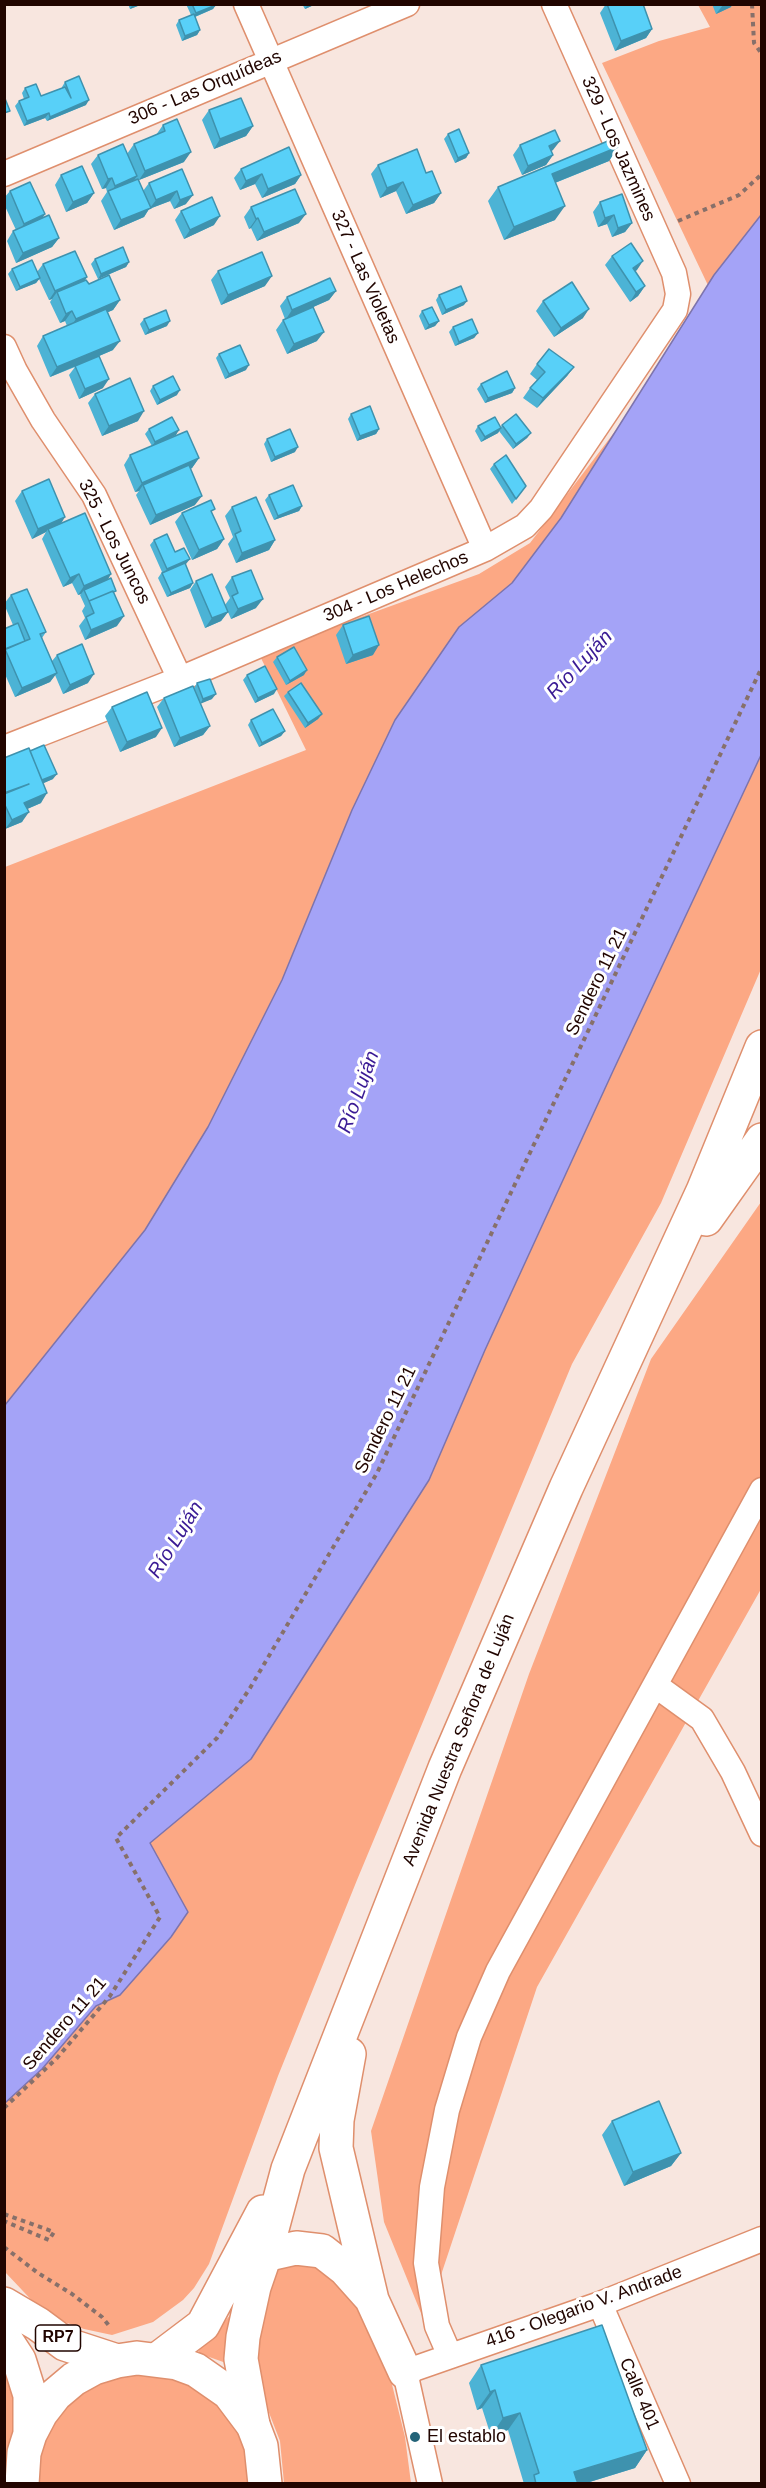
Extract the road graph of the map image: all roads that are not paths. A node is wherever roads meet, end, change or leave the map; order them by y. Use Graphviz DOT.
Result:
graph roads {
  1 [pos="246,4"];
  2 [pos="407,4"];
  3 [pos="554,4"];
  4 [pos="270,61"];
  5 [pos="4,174"];
  6 [pos="678,294"];
  7 [pos="4,347"];
  8 [pos="485,549"];
  9 [pos="180,679"];
  10 [pos="4,748"];
  11 [pos="762,1047"];
  12 [pos="762,1140"];
  13 [pos="645,1317"];
  14 [pos="762,1490"];
  15 [pos="655,1685"];
  16 [pos="762,1834"];
  17 [pos="374,1953"];
  18 [pos="288,2169"];
  19 [pos="762,2238"];
  20 [pos="265,2255"];
  21 [pos="372,2300"];
  22 [pos="4,2304"];
  23 [pos="600,2304"];
  24 [pos="4,2337"];
  25 [pos="450,2356"];
  26 [pos="137,2359"];
  27 [pos="405,2372"];
  28 [pos="253,2425"];
  29 [pos="30,2434"];
  30 [pos="22,2484"];
  31 [pos="265,2484"];
  32 [pos="430,2484"];
  33 [pos="678,2484"];
  1 -- 4 [label="street, 327 - Las Violetas"];
  2 -- 4 [label="street, 306 - Las Orquídeas"];
  3 -- 6 [label="street, 329 - Los Jazmines"];
  4 -- 5 [label="street, 306 - Las Orquídeas"];
  4 -- 8 [label="street, 327 - Las Violetas"];
  6 -- 8 [label="street, 304 - Los Helechos"];
  7 -- 9 [label="street, 325 - Los Juncos"];
  8 -- 9 [label="street, 304 - Los Helechos"];
  9 -- 10 [label="street, 304 - Los Helechos"];
  11 -- 13 [label="main road, Avenida Nuestra Señora de Luján"];
  12 -- 13 [label="main road, Avenida Nuestra Señora de Luján"];
  13 -- 17 [label="main road, Avenida Nuestra Señora de Luján"];
  14 -- 15 [label="street"];
  15 -- 16 [label="street"];
  15 -- 25 [label="street"];
  17 -- 18 [label="main road, Avenida Nuestra Señora de Luján"];
  17 -- 21 [label="main road"];
  18 -- 20 [label="main road, Avenida Nuestra Señora de Luján"];
  18 -- 26 [label="main road, Avenida Nuestra Señora de Luján"];
  19 -- 23 [label="street, 416 - Olegario V. Andrade"];
  20 -- 21 [label="main road"];
  20 -- 28 [label="main road, Avenida Nuestra Señora de Luján"];
  21 -- 27 [label="main road"];
  22 -- 26 [label="main road, RP7"];
  23 -- 25 [label="street, 416 - Olegario V. Andrade"];
  23 -- 33 [label="street, Calle 401"];
  24 -- 29 [label="main road, RP7"];
  25 -- 27 [label="street, 416 - Olegario V. Andrade"];
  26 -- 28 [label="main road, RP7"];
  26 -- 29 [label="main road, RP7"];
  27 -- 32 [label="street"];
  28 -- 31 [label="main road, RP7"];
  29 -- 30 [label="main road, RP7"];
}
